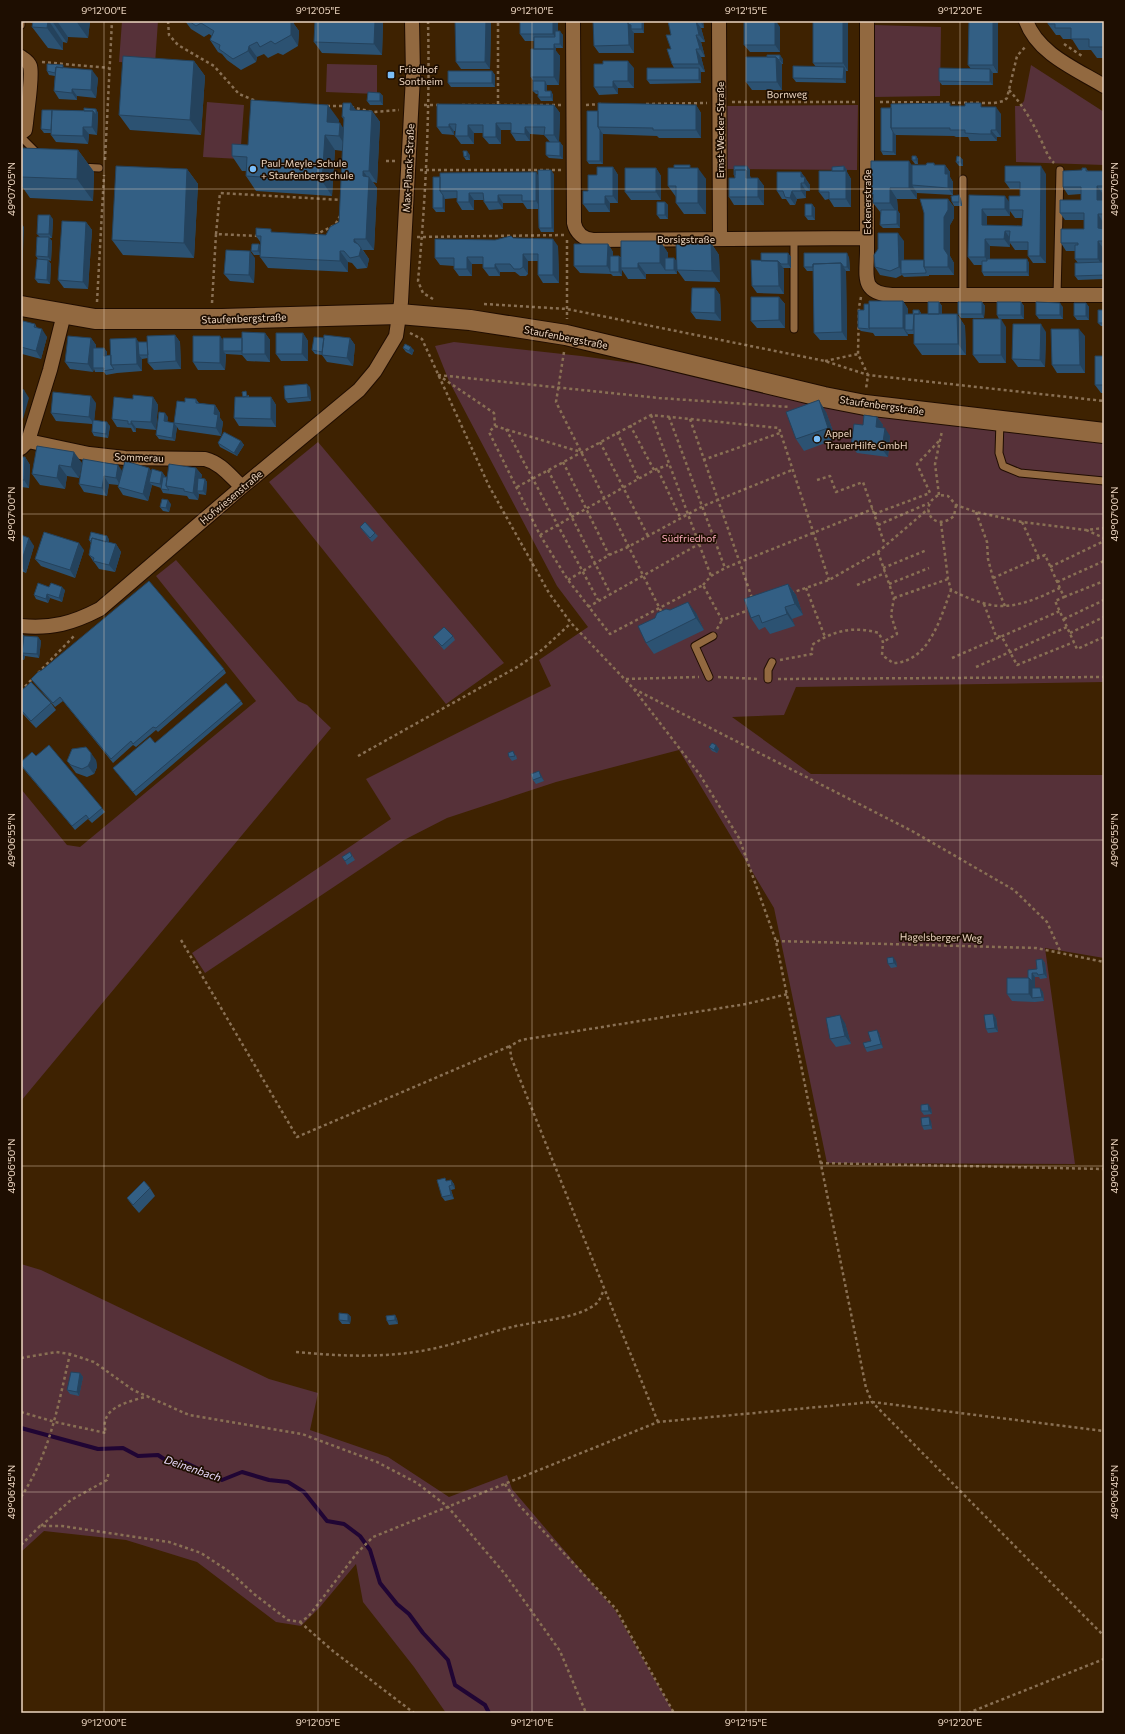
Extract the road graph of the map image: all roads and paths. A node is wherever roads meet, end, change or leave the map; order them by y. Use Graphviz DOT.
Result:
graph roads {
  1 [pos="21,21"];
  2 [pos="168,21"];
  3 [pos="412,21"];
  4 [pos="428,21"];
  5 [pos="498,21"];
  6 [pos="573,21"];
  7 [pos="719,21"];
  8 [pos="867,21"];
  9 [pos="1026,21"];
  10 [pos="21,25"];
  11 [pos="1034,37"];
  12 [pos="1059,41"];
  13 [pos="1084,57"];
  14 [pos="24,59"];
  15 [pos="109,68"];
  16 [pos="1104,86"];
  17 [pos="1009,90"];
  18 [pos="257,101"];
  19 [pos="720,102"];
  20 [pos="867,102"];
  21 [pos="498,104"];
  22 [pos="605,104"];
  23 [pos="645,104"];
  24 [pos="429,105"];
  25 [pos="444,105"];
  26 [pos="459,105"];
  27 [pos="574,105"];
  28 [pos="323,106"];
  29 [pos="406,111"];
  30 [pos="21,133"];
  31 [pos="21,137"];
  32 [pos="46,162"];
  33 [pos="71,167"];
  34 [pos="99,168"];
  35 [pos="408,170"];
  36 [pos="427,170"];
  37 [pos="573,170"];
  38 [pos="1060,170"];
  39 [pos="963,179"];
  40 [pos="342,193"];
  41 [pos="342,200"];
  42 [pos="342,205"];
  43 [pos="342,210"];
  44 [pos="216,234"];
  45 [pos="311,235"];
  46 [pos="574,235"];
  47 [pos="261,236"];
  48 [pos="404,237"];
  49 [pos="422,237"];
  50 [pos="867,238"];
  51 [pos="720,239"];
  52 [pos="794,239"];
  53 [pos="870,289"];
  54 [pos="1104,295"];
  55 [pos="963,296"];
  56 [pos="1057,296"];
  57 [pos="435,300"];
  58 [pos="482,304"];
  59 [pos="21,306"];
  60 [pos="567,309"];
  61 [pos="64,314"];
  62 [pos="211,319"];
  63 [pos="398,320"];
  64 [pos="794,330"];
  65 [pos="566,335"];
  66 [pos="858,354"];
  67 [pos="825,361"];
  68 [pos="438,375"];
  69 [pos="868,375"];
  70 [pos="557,387"];
  71 [pos="1104,401"];
  72 [pos="865,405"];
  73 [pos="792,407"];
  74 [pos="946,414"];
  75 [pos="651,415"];
  76 [pos="669,416"];
  77 [pos="690,419"];
  78 [pos="1000,421"];
  79 [pos="630,425"];
  80 [pos="495,426"];
  81 [pos="506,429"];
  82 [pos="617,432"];
  83 [pos="780,433"];
  84 [pos="1104,433"];
  85 [pos="939,441"];
  86 [pos="600,442"];
  87 [pos="24,445"];
  88 [pos="581,452"];
  89 [pos="704,460"];
  90 [pos="563,462"];
  91 [pos="668,465"];
  92 [pos="548,470"];
  93 [pos="656,470"];
  94 [pos="792,470"];
  95 [pos="532,479"];
  96 [pos="639,480"];
  97 [pos="817,480"];
  98 [pos="1104,481"];
  99 [pos="242,487"];
  100 [pos="517,487"];
  101 [pos="623,488"];
  102 [pos="939,495"];
  103 [pos="605,499"];
  104 [pos="717,499"];
  105 [pos="930,502"];
  106 [pos="956,505"];
  107 [pos="702,506"];
  108 [pos="587,508"];
  109 [pos="872,509"];
  110 [pos="928,509"];
  111 [pos="976,512"];
  112 [pos="688,514"];
  113 [pos="874,514"];
  114 [pos="571,516"];
  115 [pos="680,517"];
  116 [pos="1022,522"];
  117 [pos="941,523"];
  118 [pos="556,524"];
  119 [pos="878,525"];
  120 [pos="1104,528"];
  121 [pos="1086,530"];
  122 [pos="813,532"];
  123 [pos="540,534"];
  124 [pos="648,536"];
  125 [pos="1104,538"];
  126 [pos="1104,542"];
  127 [pos="699,544"];
  128 [pos="886,545"];
  129 [pos="628,547"];
  130 [pos="927,550"];
  131 [pos="878,552"];
  132 [pos="609,555"];
  133 [pos="1038,558"];
  134 [pos="1104,561"];
  135 [pos="596,563"];
  136 [pos="739,563"];
  137 [pos="1050,567"];
  138 [pos="725,568"];
  139 [pos="883,568"];
  140 [pos="929,568"];
  141 [pos="582,571"];
  142 [pos="885,573"];
  143 [pos="643,576"];
  144 [pos="712,576"];
  145 [pos="993,578"];
  146 [pos="948,579"];
  147 [pos="568,580"];
  148 [pos="829,580"];
  149 [pos="1104,581"];
  150 [pos="1057,582"];
  151 [pos="889,584"];
  152 [pos="703,585"];
  153 [pos="857,585"];
  154 [pos="806,588"];
  155 [pos="1060,588"];
  156 [pos="951,590"];
  157 [pos="610,593"];
  158 [pos="784,596"];
  159 [pos="1064,597"];
  160 [pos="894,598"];
  161 [pos="598,600"];
  162 [pos="753,600"];
  163 [pos="1104,600"];
  164 [pos="984,604"];
  165 [pos="1005,606"];
  166 [pos="588,607"];
  167 [pos="756,607"];
  168 [pos="659,608"];
  169 [pos="1060,611"];
  170 [pos="663,615"];
  171 [pos="1104,618"];
  172 [pos="1064,619"];
  173 [pos="571,623"];
  174 [pos="21,626"];
  175 [pos="1067,627"];
  176 [pos="79,631"];
  177 [pos="1070,633"];
  178 [pos="713,636"];
  179 [pos="825,636"];
  180 [pos="1002,636"];
  181 [pos="1104,637"];
  182 [pos="884,642"];
  183 [pos="1074,642"];
  184 [pos="1010,652"];
  185 [pos="952,658"];
  186 [pos="772,662"];
  187 [pos="976,667"];
  188 [pos="710,677"];
  189 [pos="898,677"];
  190 [pos="1104,677"];
  191 [pos="768,679"];
  192 [pos="633,688"];
  193 [pos="21,691"];
  194 [pos="358,756"];
  195 [pos="181,940"];
  196 [pos="776,941"];
  197 [pos="1060,953"];
  198 [pos="1104,962"];
  199 [pos="788,994"];
  200 [pos="510,1046"];
  201 [pos="820,1163"];
  202 [pos="1104,1168"];
  203 [pos="604,1289"];
  204 [pos="296,1352"];
  205 [pos="70,1354"];
  206 [pos="21,1358"];
  207 [pos="149,1396"];
  208 [pos="872,1402"];
  209 [pos="21,1412"];
  210 [pos="55,1422"];
  211 [pos="658,1422"];
  212 [pos="1104,1431"];
  213 [pos="109,1471"];
  214 [pos="505,1484"];
  215 [pos="21,1497"];
  216 [pos="448,1507"];
  217 [pos="40,1526"];
  218 [pos="21,1545"];
  219 [pos="300,1622"];
  220 [pos="1104,1636"];
  221 [pos="1104,1659"];
  222 [pos="414,1713"];
  223 [pos="586,1713"];
  224 [pos="674,1713"];
  225 [pos="968,1713"];
  1 -- 10 [label="lane"];
  2 -- 18 [label="path"];
  3 -- 29 [label="street, Max-Planck-Straße"];
  4 -- 24 [label="path"];
  5 -- 21 [label="path"];
  6 -- 27 [label="street"];
  7 -- 19 [label="street, Ernst-Wecker-Straße"];
  8 -- 20 [label="street, Eckenerstraße"];
  9 -- 11 [label="street"];
  11 -- 16 [label="street"];
  11 -- 17 [label="path"];
  12 -- 13 [label="path"];
  14 -- 15 [label="path"];
  14 -- 30 [label="street"];
  17 -- 20 [label="path, Bornweg"];
  17 -- 38 [label="path"];
  19 -- 20 [label="path, Bornweg"];
  19 -- 23 [label="path, Bornweg"];
  19 -- 51 [label="street, Ernst-Wecker-Straße"];
  20 -- 50 [label="street, Eckenerstraße"];
  21 -- 26 [label="path"];
  21 -- 27 [label="path"];
  22 -- 27 [label="path"];
  24 -- 25 [label="path"];
  24 -- 29 [label="path"];
  24 -- 36 [label="path"];
  27 -- 37 [label="street"];
  28 -- 29 [label="path"];
  29 -- 35 [label="street, Max-Planck-Straße"];
  31 -- 32 [label="lane"];
  33 -- 34 [label="lane"];
  35 -- 36 [label="path"];
  35 -- 48 [label="street, Max-Planck-Straße"];
  36 -- 37 [label="path"];
  36 -- 49 [label="path"];
  37 -- 46 [label="street"];
  38 -- 56 [label="lane"];
  39 -- 55 [label="lane"];
  40 -- 41 [label="path"];
  41 -- 42 [label="path"];
  41 -- 44 [label="path"];
  43 -- 45 [label="path"];
  44 -- 47 [label="path"];
  44 -- 62 [label="path"];
  46 -- 49 [label="path"];
  46 -- 51 [label="street, Borsigstraße"];
  46 -- 60 [label="path"];
  48 -- 49 [label="path"];
  48 -- 63 [label="street, Max-Planck-Straße"];
  49 -- 57 [label="path"];
  50 -- 52 [label="street, Borsigstraße"];
  50 -- 53 [label="street, Eckenerstraße"];
  51 -- 52 [label="street, Borsigstraße"];
  52 -- 64 [label="lane"];
  53 -- 55 [label="street"];
  53 -- 66 [label="path"];
  54 -- 56 [label="street"];
  55 -- 56 [label="street"];
  58 -- 60 [label="path"];
  59 -- 61 [label="street, Staufenbergstraße"];
  60 -- 65 [label="path"];
  60 -- 67 [label="path"];
  61 -- 62 [label="street, Staufenbergstraße"];
  61 -- 87 [label="street, Sommerau"];
  62 -- 63 [label="street, Staufenbergstraße"];
  63 -- 65 [label="street, Staufenbergstraße"];
  63 -- 68 [label="path"];
  63 -- 99 [label="street, Hofwiesenstraße"];
  65 -- 70 [label="path"];
  65 -- 72 [label="street, Staufenbergstraße"];
  66 -- 67 [label="path"];
  66 -- 69 [label="path"];
  67 -- 69 [label="path"];
  68 -- 70 [label="path"];
  68 -- 80 [label="path"];
  68 -- 173 [label="path"];
  69 -- 71 [label="path"];
  69 -- 72 [label="path"];
  70 -- 73 [label="path"];
  70 -- 88 [label="path"];
  72 -- 74 [label="street, Staufenbergstraße"];
  74 -- 78 [label="street, Staufenbergstraße"];
  74 -- 85 [label="path"];
  75 -- 76 [label="path"];
  75 -- 79 [label="path"];
  75 -- 91 [label="path"];
  76 -- 77 [label="path"];
  76 -- 107 [label="path"];
  77 -- 83 [label="path"];
  77 -- 89 [label="path"];
  78 -- 84 [label="street, Staufenbergstraße"];
  78 -- 98 [label="lane"];
  79 -- 82 [label="path"];
  79 -- 93 [label="path"];
  80 -- 81 [label="path"];
  80 -- 100 [label="path"];
  81 -- 88 [label="path"];
  81 -- 95 [label="path"];
  82 -- 86 [label="path"];
  82 -- 96 [label="path"];
  83 -- 89 [label="path"];
  83 -- 94 [label="path"];
  85 -- 102 [label="path"];
  85 -- 113 [label="path"];
  86 -- 88 [label="path"];
  86 -- 101 [label="path"];
  87 -- 99 [label="street, Sommerau"];
  88 -- 90 [label="path"];
  88 -- 103 [label="path"];
  89 -- 104 [label="path"];
  90 -- 92 [label="path"];
  90 -- 108 [label="path"];
  91 -- 93 [label="path"];
  91 -- 112 [label="path"];
  92 -- 95 [label="path"];
  92 -- 114 [label="path"];
  93 -- 96 [label="path"];
  93 -- 115 [label="path"];
  94 -- 104 [label="path"];
  94 -- 122 [label="path"];
  95 -- 100 [label="path"];
  95 -- 118 [label="path"];
  96 -- 101 [label="path"];
  97 -- 109 [label="path"];
  99 -- 174 [label="street, Hofwiesenstraße"];
  100 -- 123 [label="path"];
  101 -- 103 [label="path"];
  101 -- 124 [label="path"];
  102 -- 105 [label="path"];
  102 -- 106 [label="path"];
  103 -- 108 [label="path"];
  103 -- 129 [label="path"];
  104 -- 107 [label="path"];
  104 -- 136 [label="path"];
  105 -- 110 [label="path"];
  105 -- 119 [label="path"];
  106 -- 111 [label="path"];
  106 -- 117 [label="path"];
  107 -- 112 [label="path"];
  107 -- 138 [label="path"];
  108 -- 114 [label="path"];
  108 -- 132 [label="path"];
  109 -- 113 [label="path"];
  109 -- 122 [label="path"];
  110 -- 117 [label="path"];
  110 -- 128 [label="path"];
  111 -- 116 [label="path"];
  111 -- 145 [label="path"];
  112 -- 115 [label="path"];
  112 -- 127 [label="path"];
  113 -- 119 [label="path"];
  114 -- 118 [label="path"];
  114 -- 135 [label="path"];
  115 -- 124 [label="path"];
  116 -- 121 [label="path"];
  116 -- 133 [label="path"];
  117 -- 146 [label="path"];
  118 -- 123 [label="path"];
  118 -- 141 [label="path"];
  119 -- 128 [label="path"];
  120 -- 121 [label="path"];
  121 -- 125 [label="path"];
  122 -- 136 [label="path"];
  122 -- 148 [label="path"];
  123 -- 147 [label="path"];
  124 -- 129 [label="path"];
  126 -- 137 [label="path"];
  127 -- 143 [label="path"];
  127 -- 144 [label="path"];
  128 -- 131 [label="path"];
  129 -- 132 [label="path"];
  129 -- 143 [label="path"];
  130 -- 139 [label="path"];
  131 -- 139 [label="path"];
  131 -- 148 [label="path"];
  132 -- 135 [label="path"];
  133 -- 137 [label="path"];
  133 -- 145 [label="path"];
  134 -- 150 [label="path"];
  135 -- 141 [label="path"];
  135 -- 157 [label="path"];
  136 -- 138 [label="path"];
  136 -- 162 [label="path"];
  137 -- 150 [label="path"];
  138 -- 144 [label="path"];
  139 -- 142 [label="path"];
  140 -- 151 [label="path"];
  141 -- 147 [label="path"];
  141 -- 161 [label="path"];
  142 -- 151 [label="path"];
  142 -- 153 [label="path"];
  143 -- 157 [label="path"];
  143 -- 168 [label="path"];
  144 -- 152 [label="path"];
  145 -- 165 [label="path"];
  146 -- 156 [label="path"];
  146 -- 160 [label="path"];
  147 -- 166 [label="path"];
  148 -- 154 [label="path"];
  149 -- 159 [label="path"];
  150 -- 155 [label="path"];
  151 -- 160 [label="path"];
  152 -- 167 [label="path"];
  152 -- 168 [label="path"];
  154 -- 158 [label="path"];
  154 -- 179 [label="path"];
  155 -- 159 [label="path"];
  155 -- 165 [label="path"];
  156 -- 164 [label="path"];
  156 -- 182 [label="path"];
  157 -- 161 [label="path"];
  159 -- 169 [label="path"];
  160 -- 182 [label="path"];
  161 -- 166 [label="path"];
  163 -- 172 [label="path"];
  164 -- 165 [label="path"];
  164 -- 180 [label="path"];
  166 -- 168 [label="path"];
  168 -- 170 [label="path"];
  169 -- 172 [label="path"];
  169 -- 180 [label="path"];
  171 -- 177 [label="path"];
  172 -- 175 [label="path"];
  173 -- 192 [label="path"];
  173 -- 194 [label="path"];
  175 -- 177 [label="path"];
  175 -- 184 [label="path"];
  176 -- 193 [label="path"];
  177 -- 183 [label="path"];
  178 -- 188 [label="lane"];
  179 -- 182 [label="path"];
  179 -- 186 [label="path"];
  180 -- 184 [label="path"];
  180 -- 185 [label="path"];
  181 -- 183 [label="path"];
  183 -- 184 [label="path"];
  184 -- 187 [label="path"];
  186 -- 191 [label="lane"];
  189 -- 190 [label="path"];
  192 -- 196 [label="path"];
  192 -- 197 [label="path"];
  195 -- 200 [label="path"];
  196 -- 197 [label="path, Hagelsberger Weg"];
  196 -- 199 [label="path"];
  197 -- 198 [label="path, Hagelsberger Weg"];
  199 -- 200 [label="path"];
  199 -- 201 [label="path"];
  200 -- 203 [label="path"];
  201 -- 202 [label="path"];
  201 -- 208 [label="path"];
  203 -- 204 [label="path"];
  203 -- 211 [label="path"];
  205 -- 206 [label="path"];
  205 -- 207 [label="path"];
  205 -- 210 [label="path"];
  207 -- 210 [label="path"];
  207 -- 216 [label="path"];
  208 -- 211 [label="path"];
  208 -- 212 [label="path"];
  208 -- 220 [label="path"];
  209 -- 210 [label="path"];
  210 -- 215 [label="path"];
  211 -- 214 [label="path"];
  213 -- 217 [label="path"];
  214 -- 216 [label="path"];
  214 -- 224 [label="path"];
  216 -- 219 [label="path"];
  216 -- 223 [label="path"];
  217 -- 218 [label="path"];
  217 -- 219 [label="path"];
  219 -- 222 [label="path"];
  221 -- 225 [label="path"];
}
